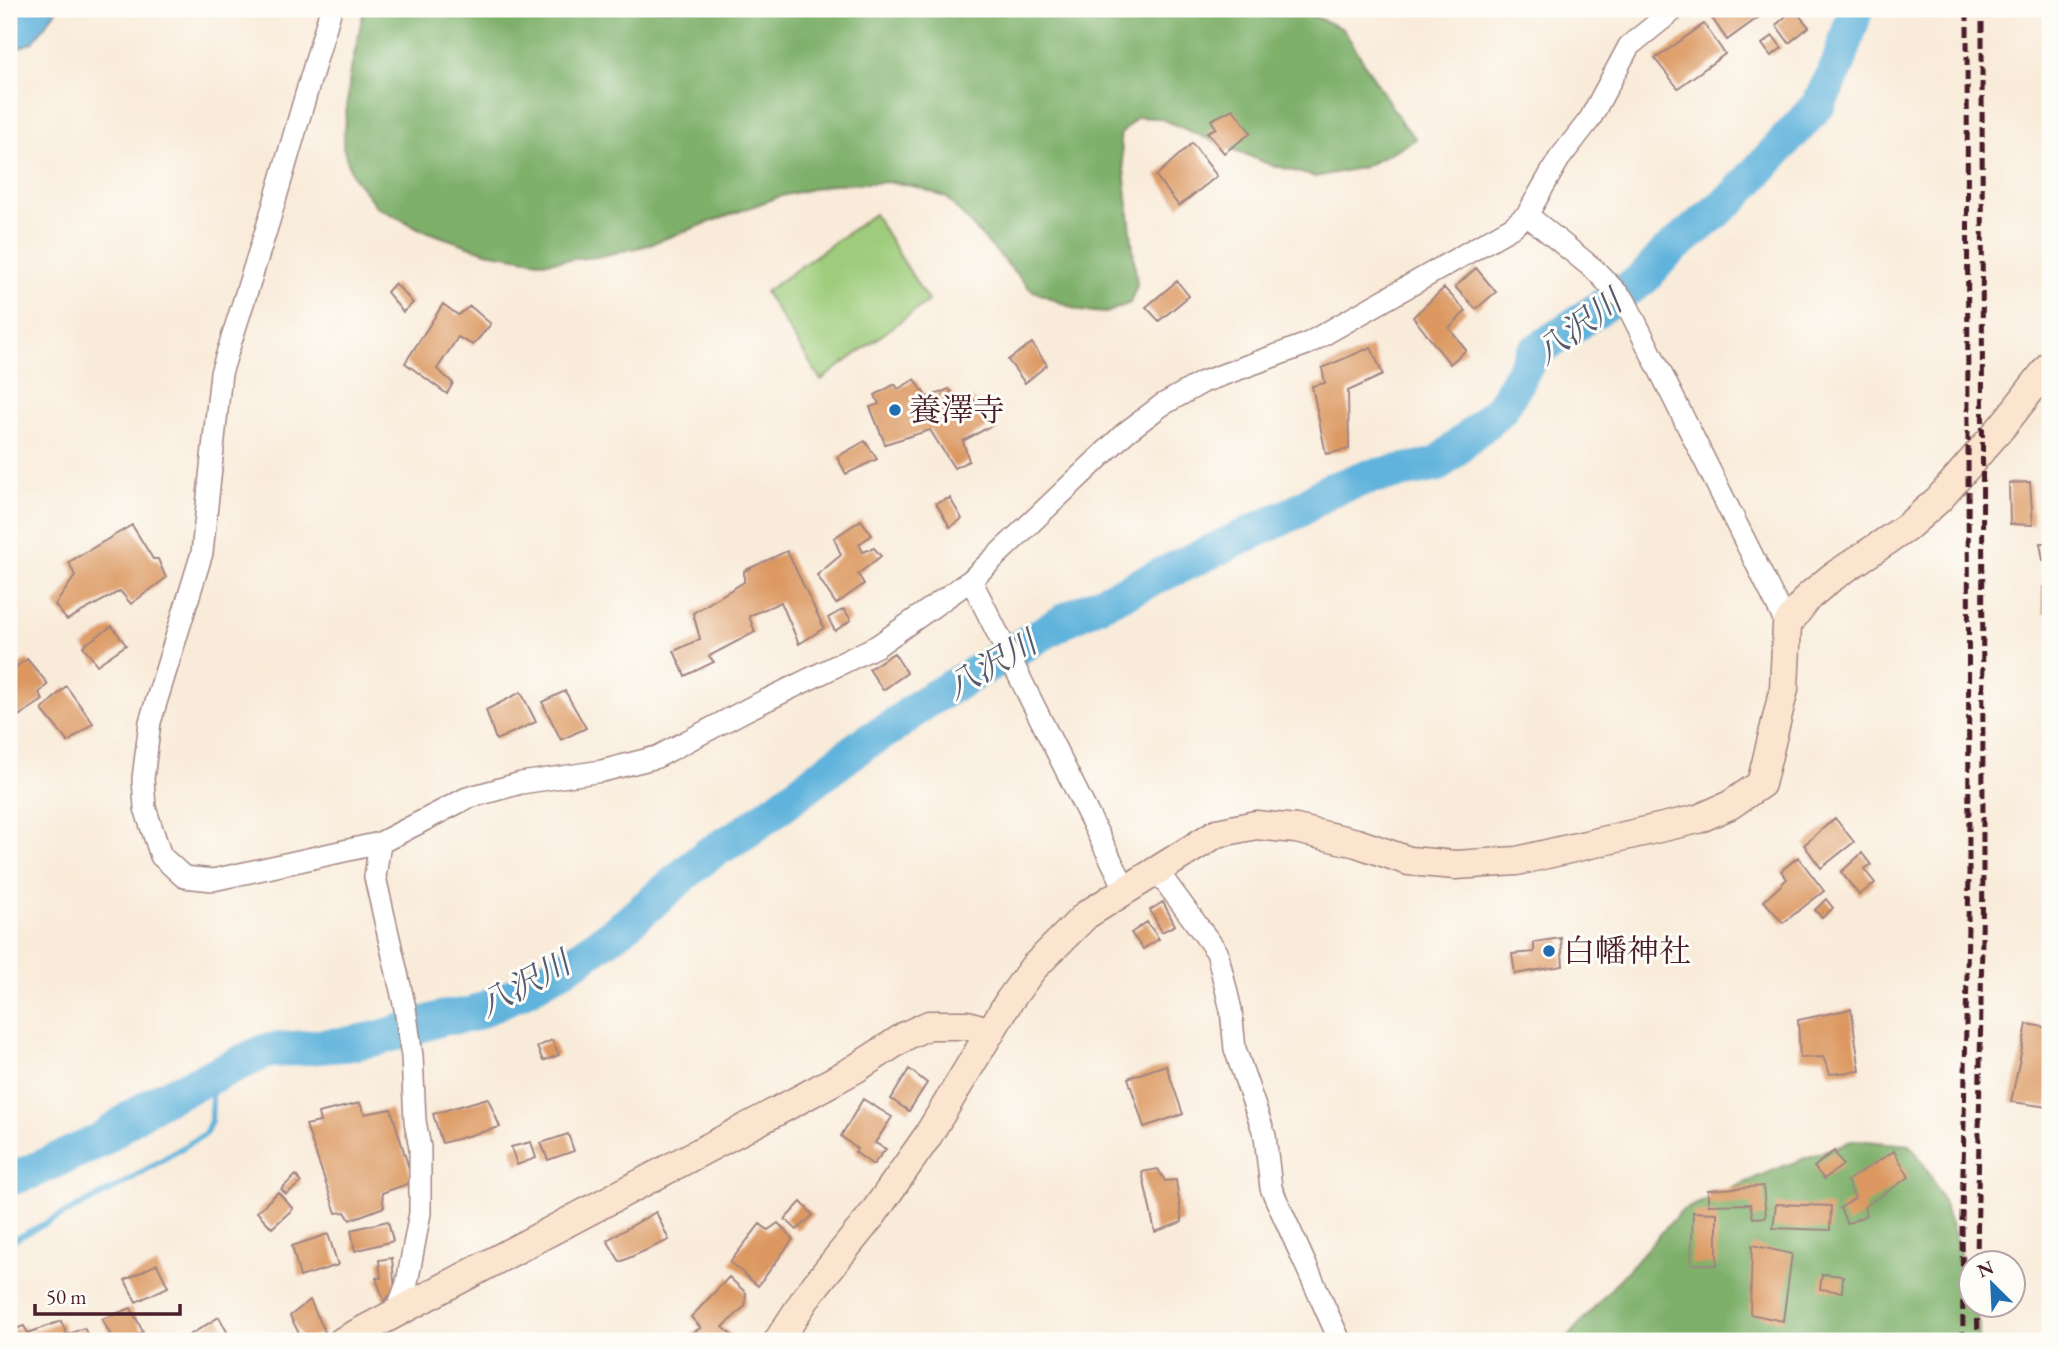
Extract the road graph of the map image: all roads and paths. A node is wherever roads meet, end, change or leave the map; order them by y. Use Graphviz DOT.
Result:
graph roads {
  1 [pos="331,9"];
  2 [pos="1675,9"];
  3 [pos="1527,215"];
  4 [pos="2050,365"];
  5 [pos="971,580"];
  6 [pos="1787,625"];
  7 [pos="380,843"];
  8 [pos="1156,869"];
  9 [pos="1125,888"];
  10 [pos="991,1032"];
  11 [pos="397,1311"];
  12 [pos="342,1341"];
  13 [pos="778,1341"];
  14 [pos="1339,1341"];
  1 -- 7 [label="street"];
  2 -- 3 [label="street"];
  3 -- 5 [label="street"];
  3 -- 6 [label="street"];
  4 -- 6 [label="street"];
  5 -- 7 [label="street"];
  5 -- 9 [label="street"];
  6 -- 8 [label="street"];
  7 -- 11 [label="street"];
  8 -- 9 [label="street"];
  8 -- 14 [label="street"];
  9 -- 10 [label="street"];
  10 -- 11 [label="street"];
  10 -- 13 [label="street"];
  11 -- 12 [label="street"];
}
